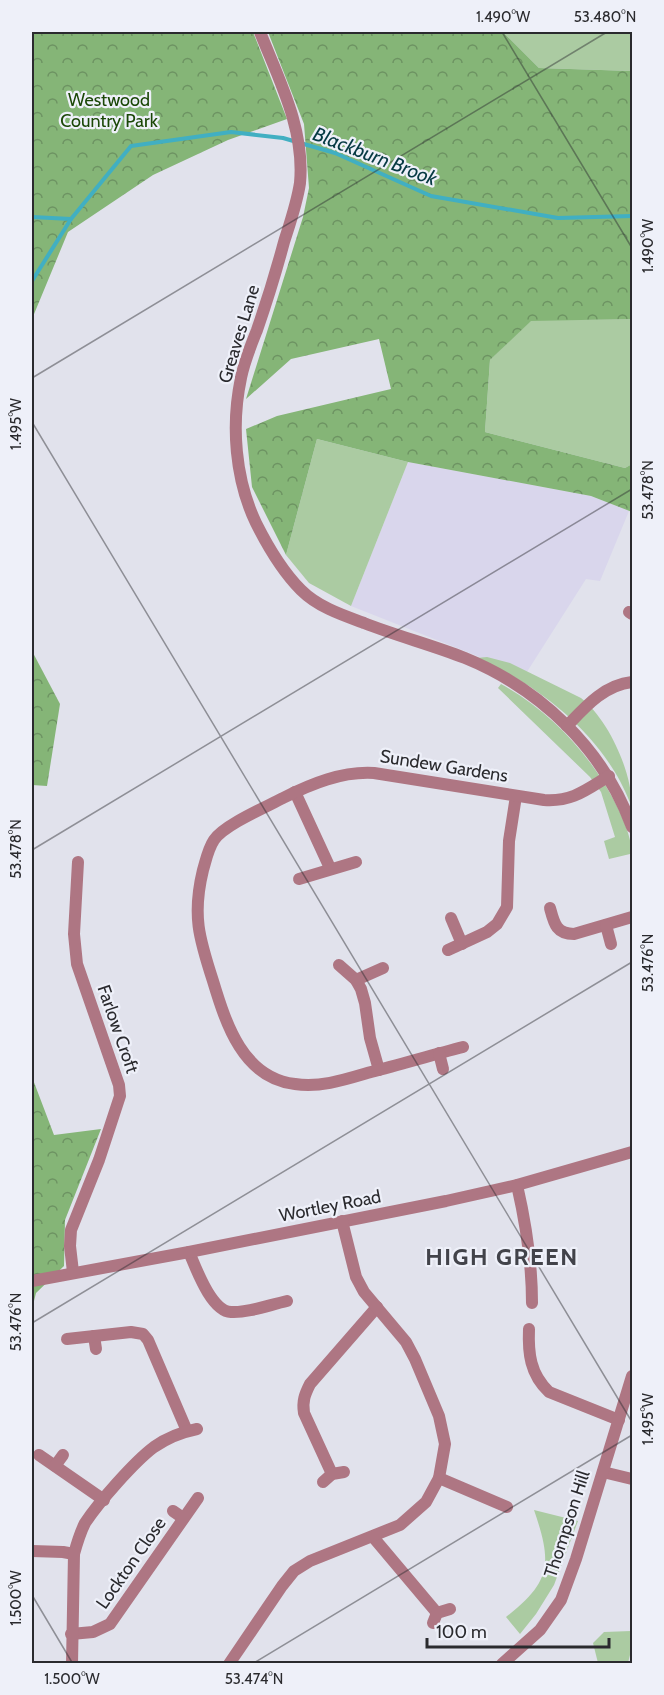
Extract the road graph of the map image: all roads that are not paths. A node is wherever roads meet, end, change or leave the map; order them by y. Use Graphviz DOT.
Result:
graph roads {
  1 [pos="260,32"];
  2 [pos="633,682"];
  3 [pos="567,726"];
  4 [pos="609,776"];
  5 [pos="295,792"];
  6 [pos="516,796"];
  7 [pos="633,827"];
  8 [pos="78,862"];
  9 [pos="356,862"];
  10 [pos="330,868"];
  11 [pos="299,879"];
  12 [pos="550,908"];
  13 [pos="633,917"];
  14 [pos="451,918"];
  15 [pos="606,925"];
  16 [pos="462,944"];
  17 [pos="611,944"];
  18 [pos="448,950"];
  19 [pos="339,966"];
  20 [pos="383,968"];
  21 [pos="356,980"];
  22 [pos="463,1047"];
  23 [pos="439,1053"];
  24 [pos="379,1070"];
  25 [pos="443,1070"];
  26 [pos="633,1152"];
  27 [pos="517,1185"];
  28 [pos="342,1221"];
  29 [pos="189,1252"];
  30 [pos="73,1272"];
  31 [pos="33,1280"];
  32 [pos="287,1301"];
  33 [pos="532,1303"];
  34 [pos="376,1307"];
  35 [pos="529,1329"];
  36 [pos="94,1336"];
  37 [pos="67,1339"];
  38 [pos="96,1349"];
  39 [pos="633,1376"];
  40 [pos="619,1420"];
  41 [pos="39,1455"];
  42 [pos="63,1455"];
  43 [pos="55,1466"];
  44 [pos="603,1472"];
  45 [pos="333,1476"];
  46 [pos="439,1478"];
  47 [pos="633,1479"];
  48 [pos="198,1498"];
  49 [pos="104,1500"];
  50 [pos="507,1507"];
  51 [pos="373,1537"];
  52 [pos="32,1551"];
  53 [pos="74,1554"];
  54 [pos="440,1615"];
  55 [pos="71,1634"];
  56 [pos="72,1664"];
  57 [pos="230,1664"];
  58 [pos="502,1664"];
  1 -- 3 [label="street, Greaves Lane"];
  2 -- 3 [label="street"];
  3 -- 4 [label="street, Greaves Lane"];
  4 -- 6 [label="street, Sundew Gardens"];
  4 -- 7 [label="street, Greaves Lane"];
  5 -- 6 [label="street, Sundew Gardens"];
  5 -- 10 [label="street"];
  5 -- 24 [label="street, Sundew Gardens"];
  6 -- 16 [label="street"];
  8 -- 30 [label="street, Farlow Croft"];
  9 -- 10 [label="street"];
  10 -- 11 [label="street"];
  12 -- 15 [label="street"];
  13 -- 15 [label="street"];
  14 -- 16 [label="street"];
  15 -- 17 [label="street"];
  16 -- 18 [label="street"];
  19 -- 21 [label="street"];
  20 -- 21 [label="street"];
  21 -- 24 [label="street"];
  22 -- 23 [label="street, Sundew Gardens"];
  23 -- 24 [label="street, Sundew Gardens"];
  23 -- 25 [label="street"];
  26 -- 27 [label="street, Wortley Road"];
  27 -- 28 [label="street, Wortley Road"];
  27 -- 33 [label="street"];
  28 -- 29 [label="street, Wortley Road"];
  28 -- 34 [label="street"];
  29 -- 30 [label="street, Wortley Road"];
  29 -- 32 [label="street"];
  30 -- 31 [label="street, Wortley Road"];
  34 -- 45 [label="street"];
  34 -- 46 [label="street"];
  35 -- 40 [label="street"];
  36 -- 37 [label="street"];
  36 -- 38 [label="street"];
  36 -- 49 [label="street"];
  39 -- 40 [label="street, Thompson Hill"];
  40 -- 44 [label="street, Thompson Hill"];
  41 -- 43 [label="street"];
  42 -- 43 [label="street"];
  43 -- 49 [label="street"];
  44 -- 47 [label="street"];
  44 -- 58 [label="street, Thompson Hill"];
  46 -- 50 [label="street"];
  46 -- 51 [label="street"];
  48 -- 55 [label="street, Lockton Close"];
  49 -- 53 [label="street"];
  51 -- 54 [label="street"];
  51 -- 57 [label="street"];
  52 -- 53 [label="street"];
  53 -- 55 [label="street"];
  55 -- 56 [label="street"];
}
